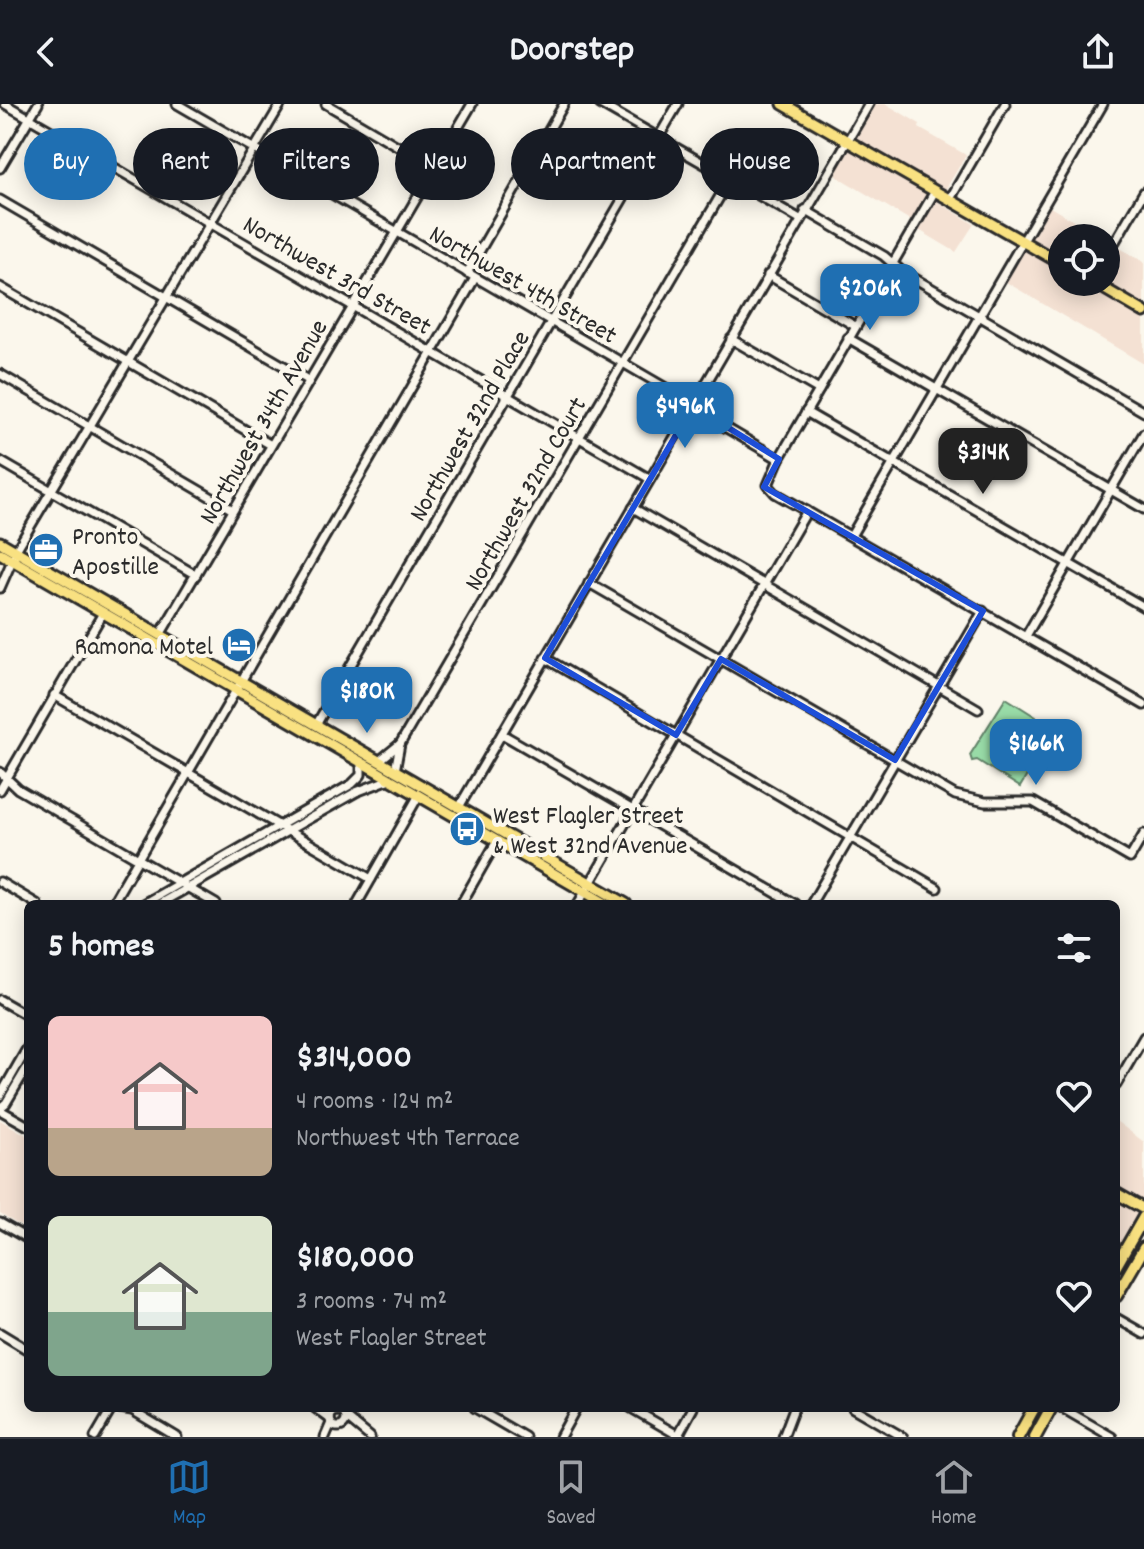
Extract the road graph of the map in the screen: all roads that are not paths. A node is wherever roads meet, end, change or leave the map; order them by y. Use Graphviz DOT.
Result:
graph roads {
  1 [pos="5,104"];
  2 [pos="38,104"];
  3 [pos="177,104"];
  4 [pos="281,104"];
  5 [pos="326,104"];
  6 [pos="472,104"];
  7 [pos="564,104"];
  8 [pos="600,104"];
  9 [pos="678,104"];
  10 [pos="783,104"];
  11 [pos="806,104"];
  12 [pos="869,104"];
  13 [pos="1005,104"];
  14 [pos="1103,104"];
  15 [pos="800,114"];
  16 [pos="30,118"];
  17 [pos="267,128"];
  18 [pos="458,128"];
  19 [pos="642,128"];
  20 [pos="665,128"];
  21 [pos="847,140"];
  22 [pos="395,145"];
  23 [pos="254,149"];
  24 [pos="0,168"];
  25 [pos="935,191"];
  26 [pos="1144,192"];
  27 [pos="950,199"];
  28 [pos="0,200"];
  29 [pos="342,200"];
  30 [pos="416,200"];
  31 [pos="623,200"];
  32 [pos="718,200"];
  33 [pos="767,200"];
  34 [pos="805,210"];
  35 [pos="800,219"];
  36 [pos="211,223"];
  37 [pos="397,232"];
  38 [pos="1120,233"];
  39 [pos="1022,241"];
  40 [pos="1048,256"];
  41 [pos="892,263"];
  42 [pos="467,273"];
  43 [pos="768,275"];
  44 [pos="475,278"];
  45 [pos="0,287"];
  46 [pos="1117,296"];
  47 [pos="166,297"];
  48 [pos="353,306"];
  49 [pos="1144,312"];
  50 [pos="979,317"];
  51 [pos="551,322"];
  52 [pos="855,326"];
  53 [pos="848,338"];
  54 [pos="731,339"];
  55 [pos="432,352"];
  56 [pos="129,362"];
  57 [pos="623,363"];
  58 [pos="0,374"];
  59 [pos="308,380"];
  60 [pos="819,390"];
  61 [pos="936,390"];
  62 [pos="508,396"];
  63 [pos="693,406"];
  64 [pos="806,412"];
  65 [pos="1144,412"];
  66 [pos="90,427"];
  67 [pos="1144,433"];
  68 [pos="579,437"];
  69 [pos="271,445"];
  70 [pos="779,459"];
  71 [pos="0,461"];
  72 [pos="894,463"];
  73 [pos="650,479"];
  74 [pos="1111,490"];
  75 [pos="51,491"];
  76 [pos="633,508"];
  77 [pos="1144,509"];
  78 [pos="233,510"];
  79 [pos="807,511"];
  80 [pos="851,536"];
  81 [pos="0,542"];
  82 [pos="0,553"];
  83 [pos="15,557"];
  84 [pos="1068,563"];
  85 [pos="196,575"];
  86 [pos="589,583"];
  87 [pos="764,584"];
  88 [pos="0,588"];
  89 [pos="1144,607"];
  90 [pos="983,611"];
  91 [pos="103,613"];
  92 [pos="160,635"];
  93 [pos="1026,636"];
  94 [pos="545,658"];
  95 [pos="721,659"];
  96 [pos="238,685"];
  97 [pos="939,686"];
  98 [pos="54,695"];
  99 [pos="1144,705"];
  100 [pos="978,709"];
  101 [pos="316,725"];
  102 [pos="502,734"];
  103 [pos="676,735"];
  104 [pos="400,744"];
  105 [pos="895,760"];
  106 [pos="379,761"];
  107 [pos="361,762"];
  108 [pos="0,772"];
  109 [pos="187,773"];
  110 [pos="392,775"];
  111 [pos="7,778"];
  112 [pos="414,781"];
  113 [pos="0,790"];
  114 [pos="419,795"];
  115 [pos="459,807"];
  116 [pos="632,810"];
  117 [pos="460,819"];
  118 [pos="279,826"];
  119 [pos="287,831"];
  120 [pos="1144,834"];
  121 [pos="851,835"];
  122 [pos="497,841"];
  123 [pos="138,859"];
  124 [pos="371,879"];
  125 [pos="0,882"];
  126 [pos="183,884"];
  127 [pos="587,887"];
  128 [pos="937,888"];
  129 [pos="30,900"];
  130 [pos="116,900"];
  131 [pos="151,900"];
  132 [pos="164,900"];
  133 [pos="209,900"];
  134 [pos="359,900"];
  135 [pos="463,900"];
  136 [pos="580,900"];
  137 [pos="602,900"];
  138 [pos="617,900"];
  139 [pos="788,900"];
  140 [pos="813,900"];
  141 [pos="0,1000"];
  142 [pos="24,1014"];
  143 [pos="1144,1037"];
  144 [pos="24,1054"];
  145 [pos="24,1073"];
  146 [pos="1120,1078"];
  147 [pos="0,1096"];
  148 [pos="0,1109"];
  149 [pos="24,1124"];
  150 [pos="1120,1195"];
  151 [pos="1144,1209"];
  152 [pos="1144,1217"];
  153 [pos="0,1223"];
  154 [pos="24,1237"];
  155 [pos="1144,1248"];
  156 [pos="1120,1259"];
  157 [pos="1120,1289"];
  158 [pos="1120,1320"];
  159 [pos="0,1333"];
  160 [pos="1144,1334"];
  161 [pos="24,1348"];
  162 [pos="111,1412"];
  163 [pos="136,1412"];
  164 [pos="482,1412"];
  165 [pos="574,1412"];
  166 [pos="638,1412"];
  167 [pos="691,1412"];
  168 [pos="792,1412"];
  169 [pos="860,1412"];
  170 [pos="1032,1412"];
  171 [pos="1049,1412"];
  172 [pos="1069,1412"];
  173 [pos="339,1414"];
  174 [pos="341,1427"];
  175 [pos="366,1435"];
  176 [pos="678,1436"];
  177 [pos="95,1437"];
  178 [pos="177,1437"];
  179 [pos="328,1437"];
  180 [pos="525,1437"];
  181 [pos="560,1437"];
  182 [pos="783,1437"];
  183 [pos="903,1437"];
  184 [pos="1018,1437"];
  185 [pos="1035,1437"];
  186 [pos="1112,1437"];
  1 -- 16 [label="street, Northwest 3rd Street"];
  2 -- 16 [label="street"];
  3 -- 23 [label="street, Northwest 4th Street"];
  4 -- 17 [label="street"];
  5 -- 22 [label="street"];
  6 -- 18 [label="street, Northwest 34th Avenue"];
  7 -- 42 [label="street"];
  8 -- 19 [label="street"];
  9 -- 20 [label="street, Northwest 32nd Place"];
  10 -- 15 [label="main road"];
  11 -- 15 [label="street"];
  12 -- 21 [label="street"];
  13 -- 27 [label="street"];
  14 -- 39 [label="street"];
  15 -- 21 [label="main road"];
  16 -- 24 [label="street"];
  16 -- 36 [label="street, Northwest 3rd Street"];
  21 -- 25 [label="main road"];
  21 -- 34 [label="street"];
  23 -- 36 [label="street"];
  25 -- 27 [label="main road"];
  25 -- 41 [label="street"];
  26 -- 38 [label="street"];
  27 -- 39 [label="main road"];
  28 -- 47 [label="street"];
  29 -- 37 [label="street, Northwest 4th Street"];
  30 -- 37 [label="street, Northwest 34th Avenue"];
  31 -- 51 [label="street, Northwest 32nd Place"];
  32 -- 57 [label="street, Northwest 32nd Court"];
  33 -- 35 [label="street"];
  34 -- 35 [label="street"];
  34 -- 41 [label="street"];
  35 -- 43 [label="street"];
  36 -- 47 [label="street"];
  36 -- 48 [label="street, Northwest 3rd Street"];
  37 -- 42 [label="street, Northwest 4th Street"];
  37 -- 48 [label="street, Northwest 34th Avenue"];
  39 -- 40 [label="main road"];
  39 -- 50 [label="street"];
  41 -- 50 [label="street"];
  41 -- 52 [label="street"];
  42 -- 44 [label="street, Northwest 4th Street"];
  43 -- 52 [label="street"];
  43 -- 54 [label="street"];
  44 -- 51 [label="street, Northwest 4th Street"];
  44 -- 55 [label="street"];
  45 -- 56 [label="street"];
  46 -- 49 [label="main road"];
  47 -- 56 [label="street"];
  47 -- 59 [label="street"];
  48 -- 55 [label="street, Northwest 3rd Street"];
  48 -- 59 [label="street, Northwest 34th Avenue"];
  50 -- 61 [label="street"];
  50 -- 65 [label="street"];
  51 -- 57 [label="street, Northwest 4th Street"];
  51 -- 62 [label="street, Northwest 32nd Place"];
  52 -- 53 [label="street"];
  53 -- 60 [label="street"];
  53 -- 61 [label="street"];
  54 -- 60 [label="street"];
  54 -- 63 [label="street"];
  55 -- 62 [label="street, Northwest 3rd Street"];
  55 -- 96 [label="street"];
  56 -- 66 [label="street"];
  56 -- 69 [label="street"];
  57 -- 63 [label="street, Northwest 4th Street"];
  57 -- 68 [label="street, Northwest 32nd Court"];
  58 -- 66 [label="street"];
  59 -- 69 [label="street, Northwest 34th Avenue"];
  60 -- 64 [label="street"];
  61 -- 72 [label="street"];
  61 -- 74 [label="street"];
  62 -- 68 [label="street, Northwest 3rd Street"];
  62 -- 101 [label="street, Northwest 32nd Place"];
  63 -- 70 [label="street, Northwest 4th Street"];
  63 -- 73 [label="street"];
  64 -- 70 [label="street"];
  64 -- 72 [label="street"];
  66 -- 75 [label="street"];
  66 -- 78 [label="street"];
  67 -- 74 [label="street"];
  68 -- 73 [label="street, Northwest 3rd Street"];
  68 -- 104 [label="street, Northwest 32nd Court"];
  69 -- 78 [label="street, Northwest 34th Avenue"];
  70 -- 79 [label="street"];
  71 -- 75 [label="street"];
  72 -- 80 [label="street"];
  72 -- 84 [label="street"];
  73 -- 76 [label="street"];
  74 -- 77 [label="street"];
  74 -- 84 [label="street"];
  75 -- 83 [label="street"];
  75 -- 85 [label="street"];
  76 -- 86 [label="street"];
  76 -- 87 [label="street"];
  78 -- 85 [label="street, Northwest 34th Avenue"];
  79 -- 80 [label="street"];
  79 -- 87 [label="street"];
  80 -- 90 [label="street"];
  81 -- 83 [label="main road"];
  82 -- 83 [label="main road"];
  83 -- 88 [label="street"];
  83 -- 91 [label="main road"];
  83 -- 92 [label="main road"];
  84 -- 89 [label="street"];
  84 -- 93 [label="street"];
  85 -- 92 [label="street, Northwest 34th Avenue"];
  86 -- 94 [label="street"];
  86 -- 95 [label="street"];
  87 -- 95 [label="street"];
  87 -- 97 [label="street"];
  90 -- 93 [label="street"];
  90 -- 97 [label="street"];
  91 -- 96 [label="main road"];
  91 -- 98 [label="street"];
  92 -- 96 [label="main road"];
  93 -- 99 [label="street"];
  94 -- 102 [label="street"];
  94 -- 103 [label="street"];
  95 -- 103 [label="street"];
  95 -- 105 [label="street"];
  96 -- 101 [label="main road"];
  96 -- 107 [label="main road"];
  96 -- 109 [label="street"];
  97 -- 100 [label="street"];
  97 -- 105 [label="street"];
  98 -- 109 [label="street"];
  98 -- 111 [label="street"];
  101 -- 106 [label="main road"];
  102 -- 115 [label="street"];
  102 -- 116 [label="street"];
  103 -- 116 [label="street"];
  103 -- 121 [label="street"];
  104 -- 106 [label="street, Northwest 32nd Court"];
  104 -- 110 [label="street, Northwest 32nd Court"];
  105 -- 120 [label="street"];
  105 -- 121 [label="street"];
  106 -- 110 [label="main road"];
  107 -- 110 [label="main road"];
  107 -- 118 [label="street"];
  108 -- 111 [label="street"];
  109 -- 118 [label="street"];
  109 -- 123 [label="street"];
  110 -- 112 [label="main road"];
  110 -- 114 [label="main road"];
  110 -- 119 [label="street"];
  111 -- 113 [label="street"];
  111 -- 123 [label="street"];
  112 -- 114 [label="main road"];
  112 -- 115 [label="main road"];
  114 -- 117 [label="main road"];
  114 -- 124 [label="street"];
  115 -- 117 [label="main road"];
  115 -- 127 [label="main road"];
  116 -- 127 [label="street"];
  116 -- 139 [label="street"];
  117 -- 122 [label="main road"];
  118 -- 119 [label="street"];
  118 -- 126 [label="street"];
  119 -- 124 [label="street"];
  119 -- 126 [label="street"];
  121 -- 128 [label="street"];
  121 -- 140 [label="street"];
  122 -- 127 [label="main road"];
  122 -- 135 [label="street"];
  123 -- 126 [label="street"];
  123 -- 130 [label="street"];
  124 -- 134 [label="street"];
  125 -- 129 [label="street"];
  126 -- 131 [label="street"];
  126 -- 132 [label="street"];
  126 -- 133 [label="street"];
  127 -- 136 [label="street"];
  127 -- 137 [label="main road"];
  127 -- 138 [label="main road"];
  141 -- 142 [label="street"];
  143 -- 146 [label="street"];
  144 -- 147 [label="street"];
  145 -- 148 [label="street"];
  148 -- 149 [label="street"];
  150 -- 151 [label="main road"];
  152 -- 156 [label="highway"];
  153 -- 154 [label="street"];
  155 -- 157 [label="highway"];
  158 -- 160 [label="street"];
  159 -- 161 [label="street"];
  162 -- 177 [label="street"];
  163 -- 178 [label="street"];
  164 -- 180 [label="street"];
  165 -- 181 [label="street"];
  166 -- 176 [label="street"];
  167 -- 176 [label="street"];
  168 -- 182 [label="street"];
  169 -- 183 [label="street"];
  170 -- 184 [label="highway"];
  171 -- 185 [label="highway"];
  172 -- 186 [label="street"];
  173 -- 174 [label="street"];
  173 -- 175 [label="street"];
  173 -- 179 [label="street"];
  174 -- 175 [label="street"];
  174 -- 179 [label="street"];
}
